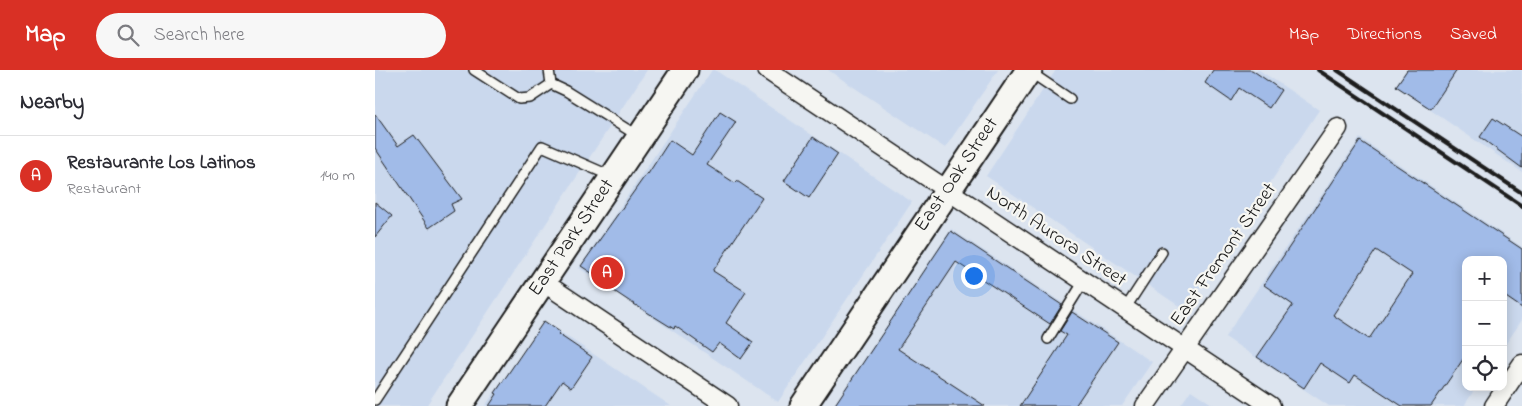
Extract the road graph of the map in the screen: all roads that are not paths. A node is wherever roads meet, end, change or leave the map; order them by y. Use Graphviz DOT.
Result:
graph roads {
  1 [pos="474,70"];
  2 [pos="549,70"];
  3 [pos="685,70"];
  4 [pos="767,70"];
  5 [pos="1029,70"];
  6 [pos="551,84"];
  7 [pos="1069,99"];
  8 [pos="1337,128"];
  9 [pos="640,138"];
  10 [pos="613,177"];
  11 [pos="947,190"];
  12 [pos="1162,252"];
  13 [pos="1084,281"];
  14 [pos="543,282"];
  15 [pos="1125,308"];
  16 [pos="1048,339"];
  17 [pos="1185,348"];
  18 [pos="1522,364"];
  19 [pos="375,400"];
  20 [pos="459,406"];
  21 [pos="728,406"];
  22 [pos="803,406"];
  23 [pos="1145,406"];
  24 [pos="1271,406"];
  25 [pos="1493,406"];
  1 -- 6 [label="lane"];
  2 -- 6 [label="lane"];
  3 -- 9 [label="street, East Park Street"];
  4 -- 11 [label="street, North Aurora Street"];
  5 -- 7 [label="lane"];
  5 -- 11 [label="street, East Oak Street"];
  6 -- 9 [label="lane"];
  8 -- 17 [label="street, East Fremont Street"];
  9 -- 10 [label="street, East Park Street"];
  10 -- 14 [label="street, East Park Street"];
  10 -- 19 [label="lane"];
  11 -- 13 [label="street, North Aurora Street"];
  11 -- 22 [label="street, East Oak Street"];
  12 -- 15 [label="lane"];
  13 -- 15 [label="street, North Aurora Street"];
  13 -- 16 [label="lane"];
  14 -- 20 [label="street, East Park Street"];
  14 -- 21 [label="street"];
  15 -- 17 [label="street, North Aurora Street"];
  17 -- 23 [label="street, East Fremont Street"];
  17 -- 24 [label="street, North Aurora Street"];
  18 -- 25 [label="street"];
}
